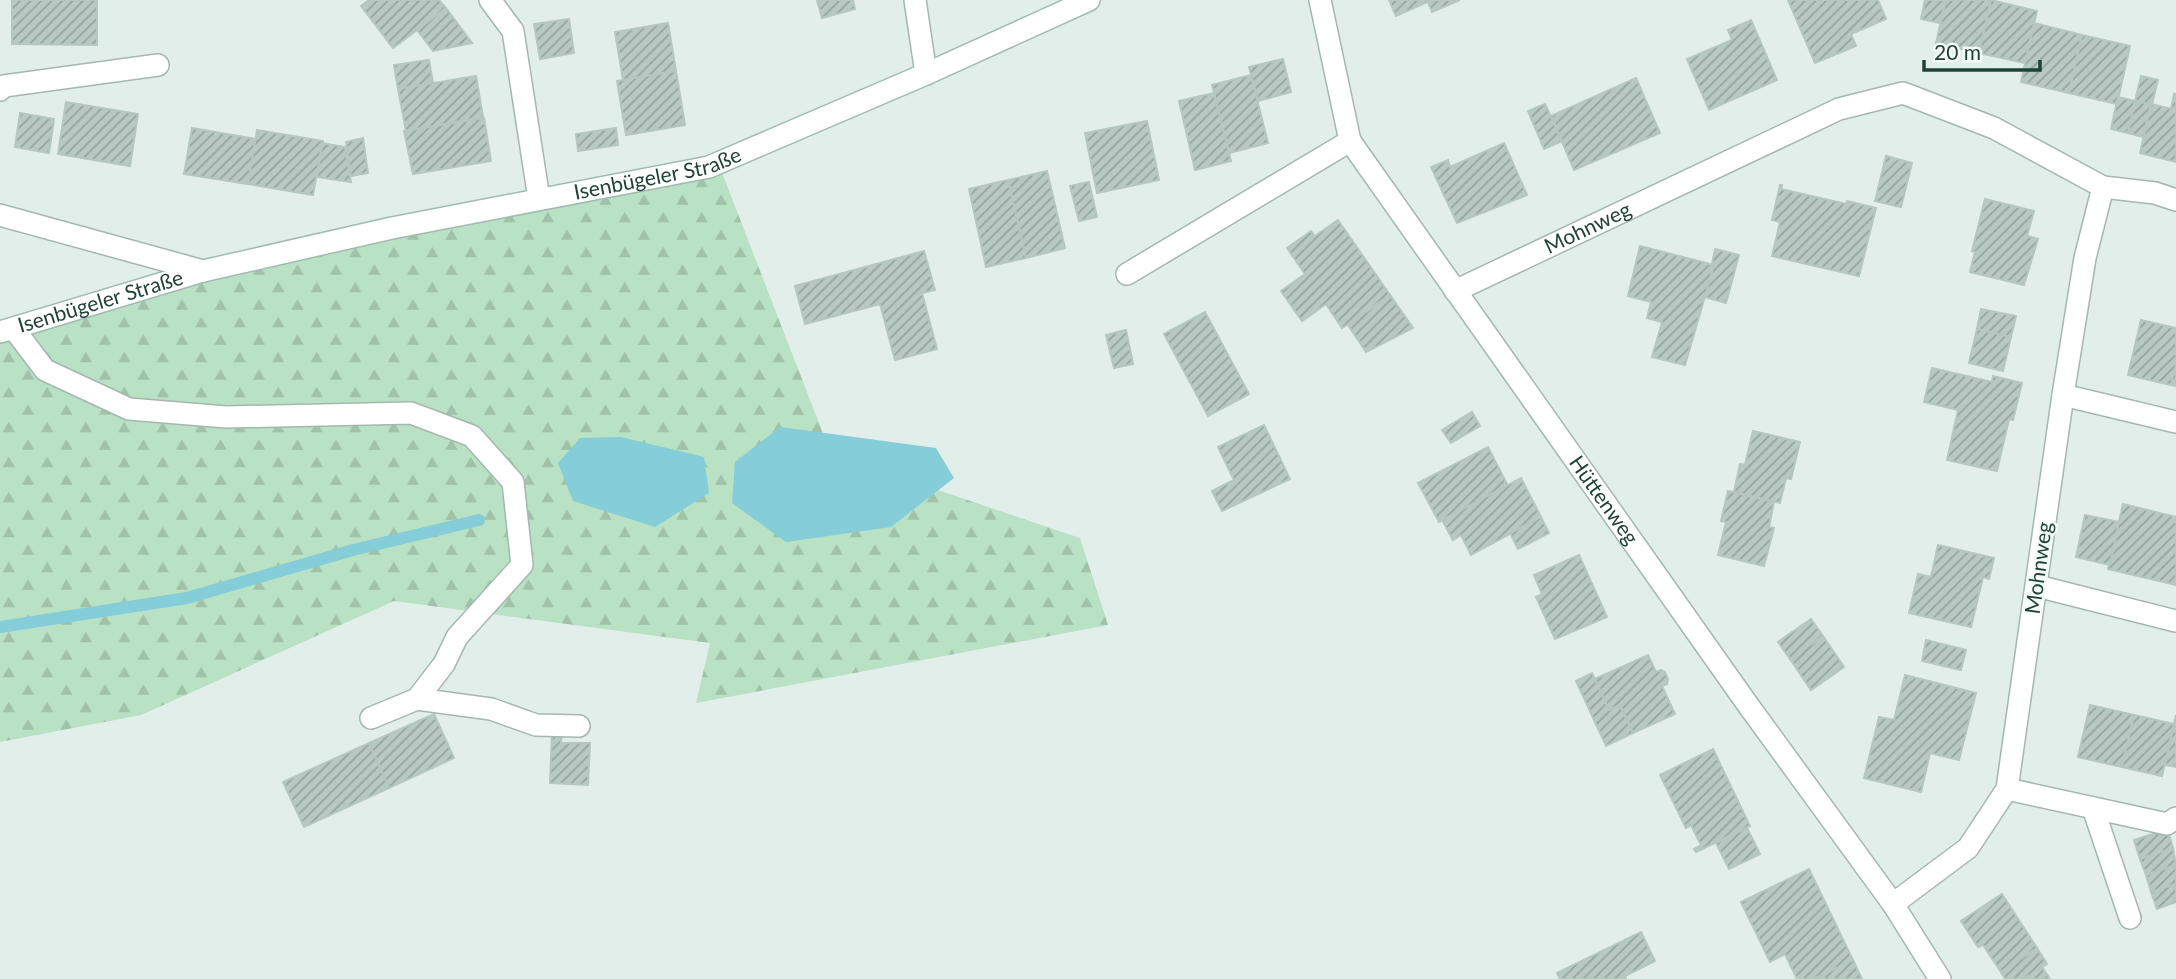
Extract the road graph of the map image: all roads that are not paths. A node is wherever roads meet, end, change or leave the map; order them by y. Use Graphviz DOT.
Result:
graph roads {
  1 [pos="490,0"];
  2 [pos="915,0"];
  3 [pos="1090,0"];
  4 [pos="1320,0"];
  5 [pos="158,65"];
  6 [pos="926,74"];
  7 [pos="0,90"];
  8 [pos="1350,141"];
  9 [pos="2103,187"];
  10 [pos="539,199"];
  11 [pos="2176,200"];
  12 [pos="0,215"];
  13 [pos="203,271"];
  14 [pos="1127,274"];
  15 [pos="1455,291"];
  16 [pos="7,331"];
  17 [pos="2063,395"];
  18 [pos="2176,422"];
  19 [pos="2037,586"];
  20 [pos="2176,621"];
  21 [pos="417,699"];
  22 [pos="371,718"];
  23 [pos="579,726"];
  24 [pos="2007,789"];
  25 [pos="2093,808"];
  26 [pos="2176,818"];
  27 [pos="1893,904"];
  28 [pos="2130,918"];
  29 [pos="1940,979"];
  1 -- 10 [label="street"];
  2 -- 6 [label="street"];
  3 -- 6 [label="street, Isenbügeler Straße"];
  4 -- 8 [label="street, Hüttenweg"];
  5 -- 7 [label="street"];
  6 -- 10 [label="street, Isenbügeler Straße"];
  8 -- 14 [label="street"];
  8 -- 15 [label="street, Hüttenweg"];
  9 -- 11 [label="street, Mohnweg"];
  9 -- 15 [label="street, Mohnweg"];
  9 -- 17 [label="street, Mohnweg"];
  10 -- 13 [label="street, Isenbügeler Straße"];
  12 -- 13 [label="street, Isenbügeler Straße"];
  13 -- 16 [label="street, Isenbügeler Straße"];
  15 -- 27 [label="street, Hüttenweg"];
  16 -- 21 [label="street"];
  17 -- 18 [label="street"];
  17 -- 19 [label="street, Mohnweg"];
  19 -- 20 [label="street"];
  19 -- 24 [label="street, Mohnweg"];
  21 -- 22 [label="street"];
  21 -- 23 [label="street"];
  24 -- 25 [label="street"];
  24 -- 27 [label="street, Mohnweg"];
  25 -- 26 [label="street"];
  25 -- 28 [label="street"];
  27 -- 29 [label="street, Hüttenweg"];
}
